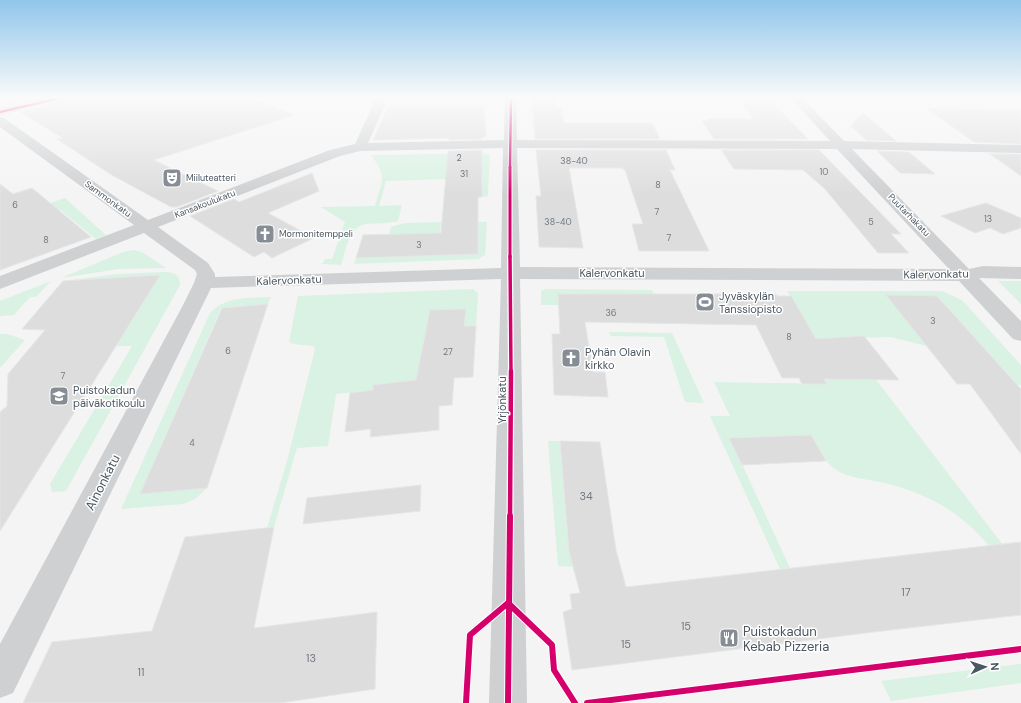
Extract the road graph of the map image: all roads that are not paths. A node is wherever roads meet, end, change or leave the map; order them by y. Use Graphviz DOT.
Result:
graph roads {
  1 [pos="12,130"];
  2 [pos="368,130"];
  3 [pos="510,130"];
  4 [pos="827,130"];
  5 [pos="510,144"];
  6 [pos="842,145"];
  7 [pos="360,147"];
  8 [pos="1021,149"];
  9 [pos="146,227"];
  10 [pos="511,273"];
  11 [pos="1021,273"];
  12 [pos="966,275"];
  13 [pos="0,283"];
  14 [pos="204,283"];
  15 [pos="1021,334"];
  16 [pos="0,680"];
  17 [pos="508,703"];
  1 -- 9 [label="street, Sammonkatu"];
  2 -- 7 [label="street"];
  3 -- 5 [label="street, Yrjönkatu"];
  4 -- 6 [label="street, Puutarhakatu"];
  5 -- 6 [label="street, Kansakoulukatu"];
  5 -- 7 [label="street, Kansakoulukatu"];
  5 -- 10 [label="street, Yrjönkatu"];
  6 -- 8 [label="street, Kansakoulukatu"];
  6 -- 12 [label="street, Puutarhakatu"];
  7 -- 9 [label="street, Kansakoulukatu"];
  9 -- 13 [label="street, Kansakoulukatu"];
  9 -- 14 [label="street, Sammonkatu"];
  10 -- 12 [label="street, Kalervonkatu"];
  10 -- 14 [label="street, Kalervonkatu"];
  10 -- 17 [label="street, Yrjönkatu"];
  11 -- 12 [label="street, Kalervonkatu"];
  12 -- 15 [label="street, Puutarhakatu"];
  14 -- 16 [label="street, Ainonkatu"];
}
